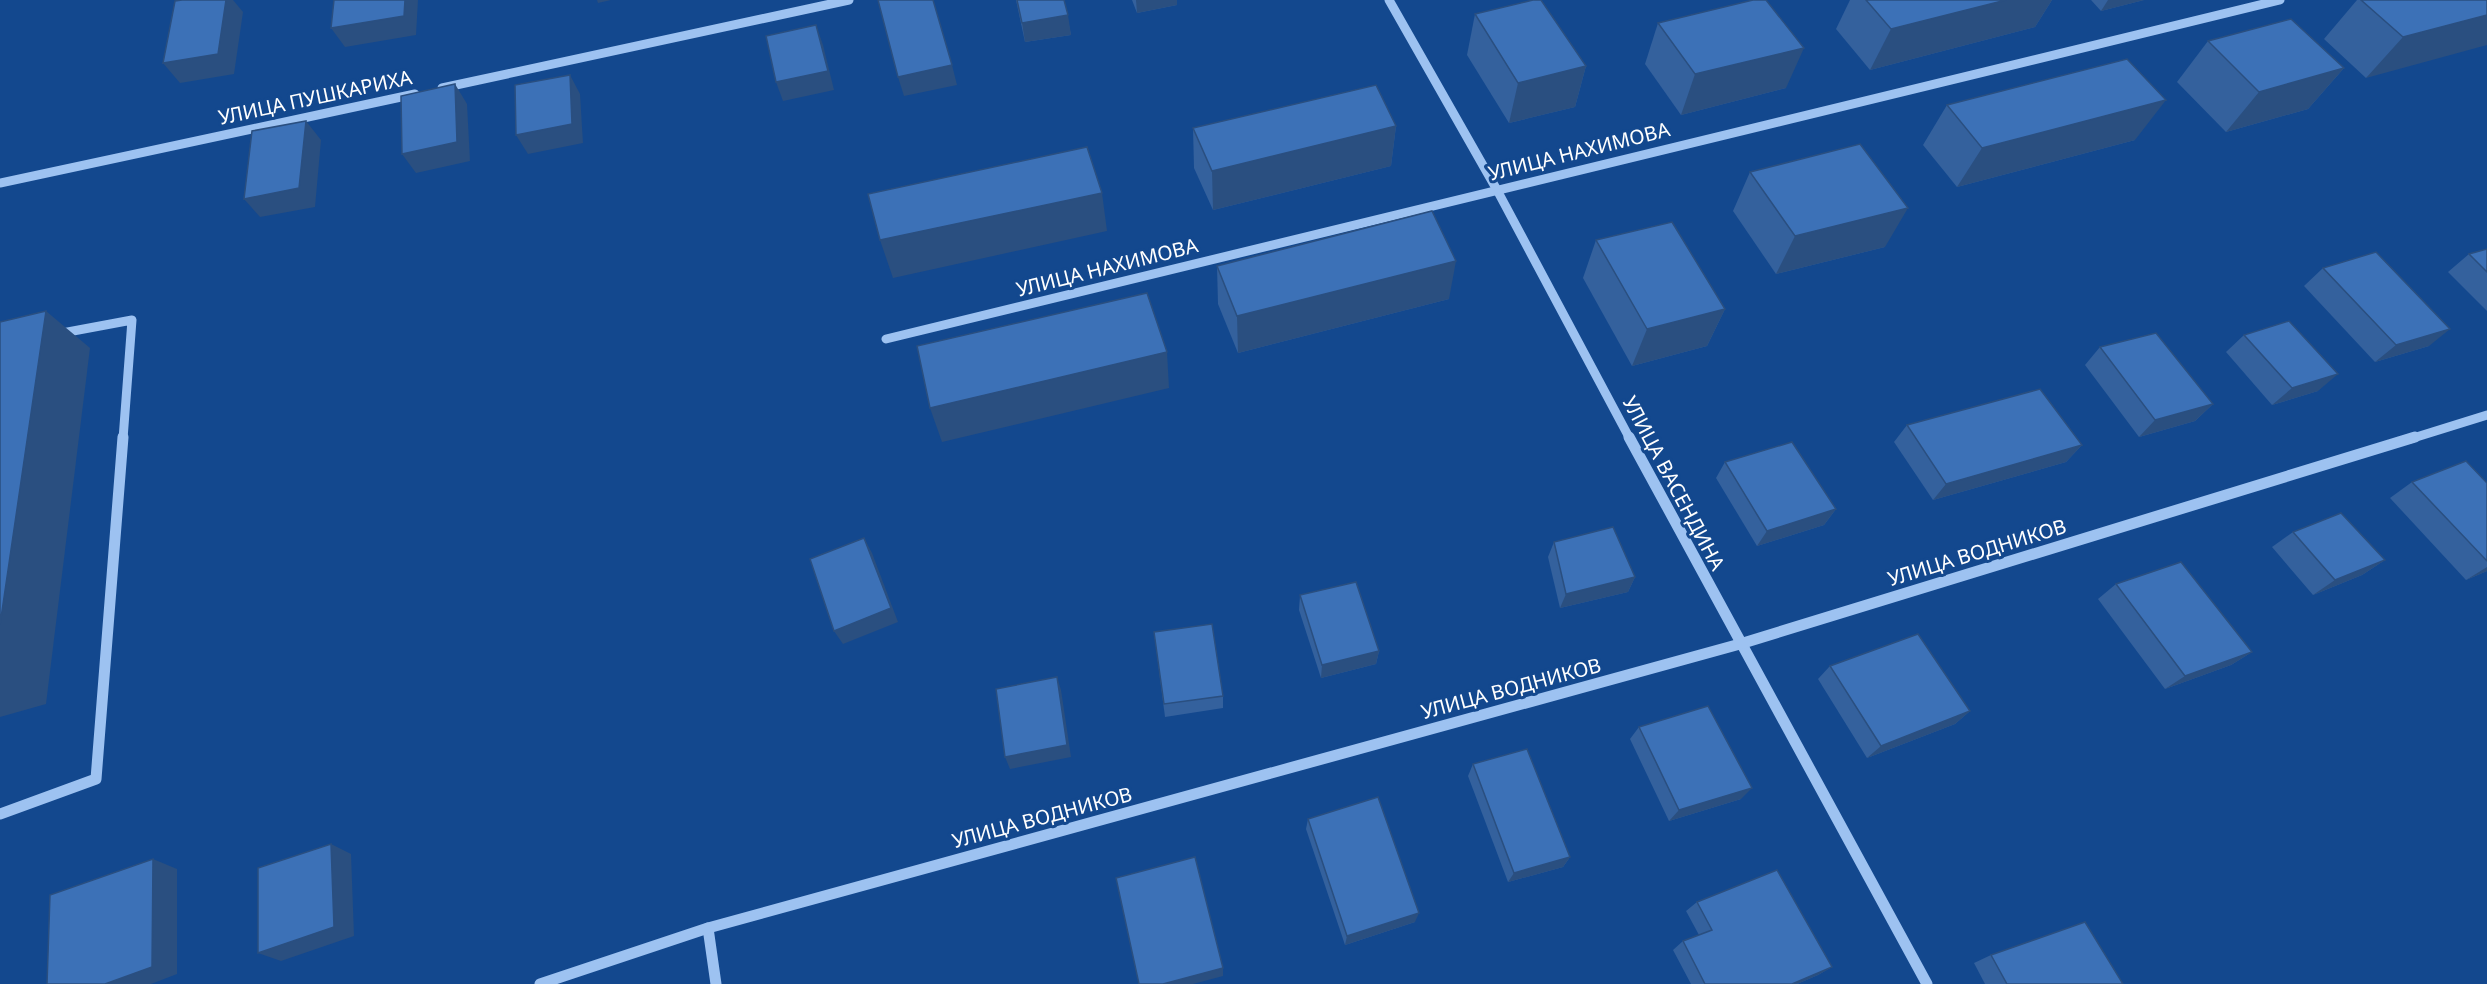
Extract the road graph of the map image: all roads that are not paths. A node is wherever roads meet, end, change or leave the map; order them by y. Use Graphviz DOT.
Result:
graph roads {
  1 [pos="849,0"];
  2 [pos="1389,0"];
  3 [pos="2280,0"];
  4 [pos="0,183"];
  5 [pos="1497,190"];
  6 [pos="44,336"];
  7 [pos="886,339"];
  8 [pos="2487,415"];
  9 [pos="1740,644"];
  10 [pos="0,814"];
  11 [pos="708,928"];
  12 [pos="540,984"];
  13 [pos="716,984"];
  14 [pos="1927,984"];
  1 -- 4 [label="street, УЛИЦА ПУШКАРИХА"];
  2 -- 5 [label="street, УЛИЦА ВАСЕНДИНА"];
  3 -- 5 [label="street, УЛИЦА НАХИМОВА"];
  5 -- 7 [label="street, УЛИЦА НАХИМОВА"];
  5 -- 9 [label="street, УЛИЦА ВАСЕНДИНА"];
  6 -- 10 [label="street"];
  8 -- 9 [label="street, УЛИЦА ВОДНИКОВ"];
  9 -- 11 [label="street, УЛИЦА ВОДНИКОВ"];
  9 -- 14 [label="street, УЛИЦА ВАСЕНДИНА"];
  11 -- 12 [label="street, УЛИЦА ВОДНИКОВ"];
  11 -- 13 [label="street"];
}
